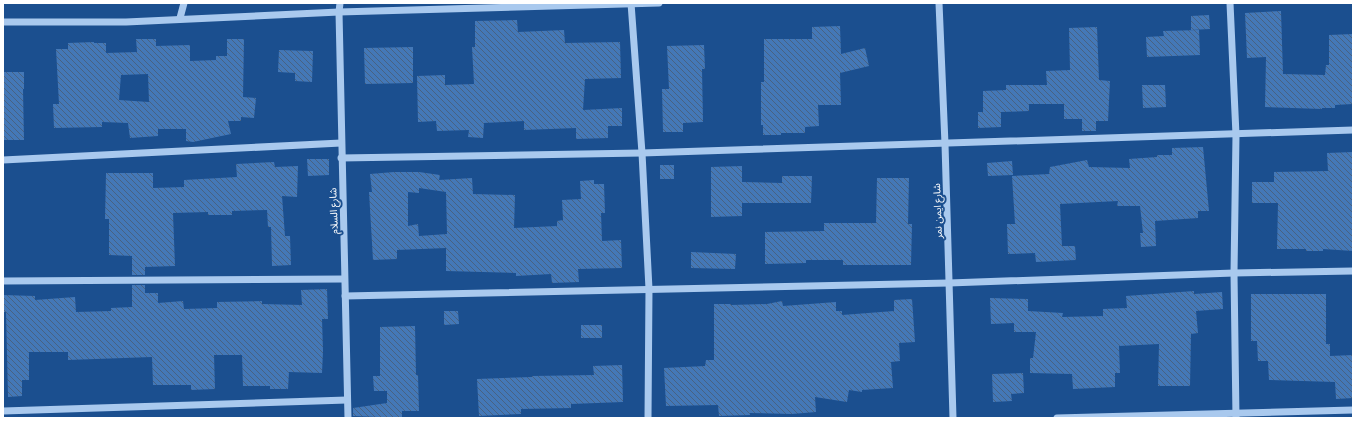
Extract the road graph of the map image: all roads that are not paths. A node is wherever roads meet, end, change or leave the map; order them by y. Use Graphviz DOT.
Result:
graph roads {
  1 [pos="184,3"];
  2 [pos="340,3"];
  3 [pos="631,3"];
  4 [pos="659,3"];
  5 [pos="939,3"];
  6 [pos="1230,3"];
  7 [pos="339,12"];
  8 [pos="180,18"];
  9 [pos="3,22"];
  10 [pos="1353,130"];
  11 [pos="1236,135"];
  12 [pos="341,143"];
  13 [pos="945,144"];
  14 [pos="642,153"];
  15 [pos="341,158"];
  16 [pos="3,160"];
  17 [pos="1353,271"];
  18 [pos="1234,273"];
  19 [pos="344,279"];
  20 [pos="3,281"];
  21 [pos="949,283"];
  22 [pos="649,290"];
  23 [pos="345,296"];
  24 [pos="347,400"];
  25 [pos="1353,410"];
  26 [pos="3,411"];
  27 [pos="1236,415"];
  28 [pos="348,418"];
  29 [pos="648,418"];
  30 [pos="953,418"];
  31 [pos="1057,418"];
  1 -- 8 [label="street"];
  2 -- 7 [label="street, شارع السلام"];
  3 -- 4 [label="street"];
  3 -- 7 [label="street"];
  3 -- 14 [label="street"];
  5 -- 13 [label="street, شارع ايمن نمر"];
  6 -- 11 [label="street"];
  7 -- 8 [label="street"];
  7 -- 12 [label="street, شارع السلام"];
  8 -- 9 [label="street"];
  10 -- 11 [label="street"];
  11 -- 13 [label="street"];
  11 -- 18 [label="street"];
  12 -- 15 [label="street, شارع السلام"];
  12 -- 16 [label="street"];
  13 -- 14 [label="street"];
  13 -- 21 [label="street, شارع ايمن نمر"];
  14 -- 15 [label="street"];
  14 -- 22 [label="street"];
  15 -- 19 [label="street, شارع السلام"];
  17 -- 18 [label="street"];
  18 -- 21 [label="street"];
  18 -- 27 [label="street"];
  19 -- 20 [label="street"];
  19 -- 23 [label="street, شارع السلام"];
  21 -- 22 [label="street"];
  21 -- 30 [label="street, شارع ايمن نمر"];
  22 -- 23 [label="street"];
  22 -- 29 [label="street"];
  23 -- 24 [label="street, شارع السلام"];
  24 -- 26 [label="street"];
  24 -- 28 [label="street, شارع السلام"];
  25 -- 27 [label="street"];
  27 -- 31 [label="street"];
}
